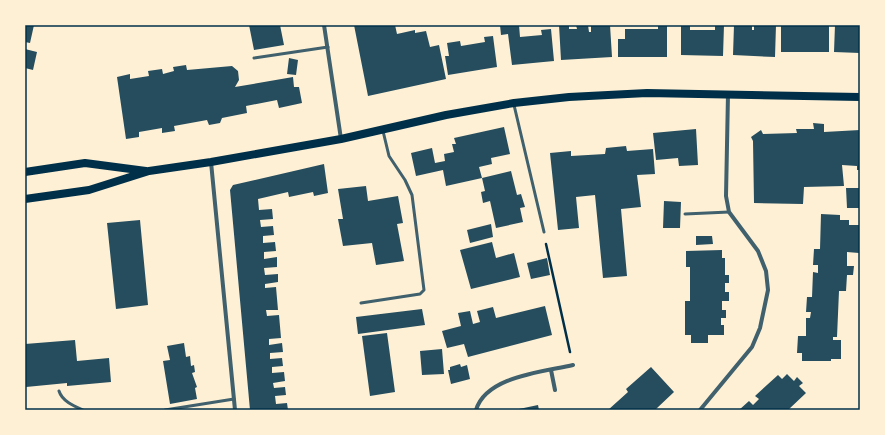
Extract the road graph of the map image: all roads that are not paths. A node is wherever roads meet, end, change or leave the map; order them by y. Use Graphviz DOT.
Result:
graph roads {
  1 [pos="324,25"];
  2 [pos="328,47"];
  3 [pos="254,58"];
  4 [pos="728,94"];
  5 [pos="860,97"];
  6 [pos="514,103"];
  7 [pos="383,129"];
  8 [pos="341,139"];
  9 [pos="211,162"];
  10 [pos="149,171"];
  11 [pos="25,172"];
  12 [pos="25,199"];
  13 [pos="729,212"];
  14 [pos="685,214"];
  15 [pos="544,232"];
  16 [pos="361,304"];
  17 [pos="573,365"];
  18 [pos="551,370"];
  19 [pos="555,390"];
  20 [pos="59,391"];
  21 [pos="234,399"];
  22 [pos="83,410"];
  23 [pos="165,410"];
  24 [pos="235,410"];
  25 [pos="476,410"];
  26 [pos="700,410"];
  1 -- 2 [label="street"];
  2 -- 3 [label="lane"];
  2 -- 8 [label="street"];
  4 -- 5 [label="main road"];
  4 -- 6 [label="main road"];
  4 -- 13 [label="street"];
  6 -- 7 [label="main road"];
  6 -- 15 [label="lane"];
  7 -- 8 [label="main road"];
  7 -- 16 [label="lane"];
  8 -- 9 [label="main road"];
  9 -- 10 [label="main road"];
  9 -- 21 [label="street"];
  10 -- 11 [label="main road"];
  10 -- 12 [label="main road"];
  13 -- 14 [label="lane"];
  13 -- 26 [label="street"];
  17 -- 18 [label="street"];
  18 -- 19 [label="street"];
  18 -- 25 [label="street"];
  20 -- 22 [label="lane"];
  21 -- 23 [label="lane"];
  21 -- 24 [label="street"];
}
